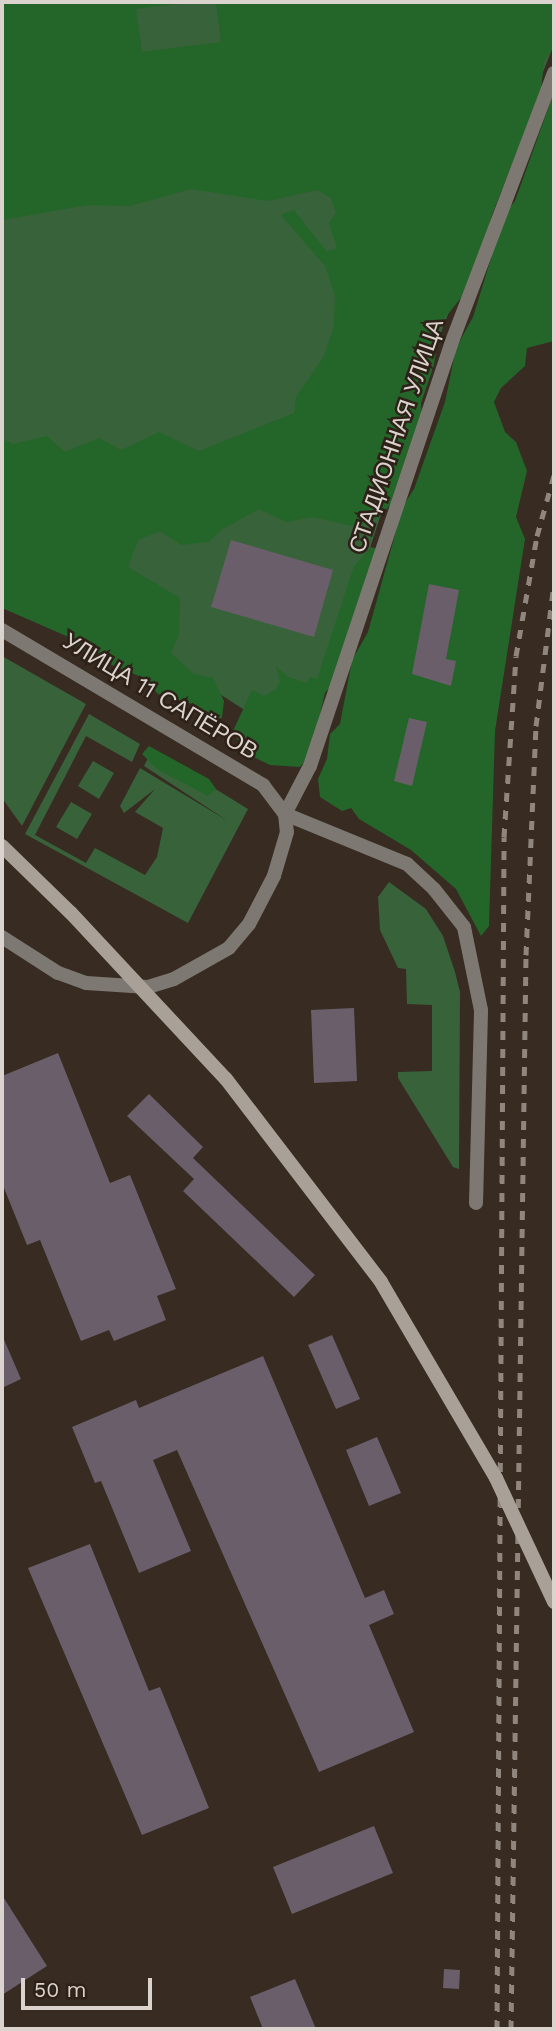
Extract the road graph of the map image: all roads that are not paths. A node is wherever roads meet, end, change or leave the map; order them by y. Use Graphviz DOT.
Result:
graph roads {
  1 [pos="554,73"];
  2 [pos="2,630"];
  3 [pos="285,814"];
  4 [pos="2,846"];
  5 [pos="2,937"];
  6 [pos="476,1203"];
  7 [pos="554,1602"];
  1 -- 3 [label="street, СТАДИОННАЯ УЛИЦА"];
  2 -- 3 [label="street, УЛИЦА 11 САПЁРОВ"];
  3 -- 5 [label="street"];
  3 -- 6 [label="street"];
  4 -- 7 [label="main road, bridge"];
}
